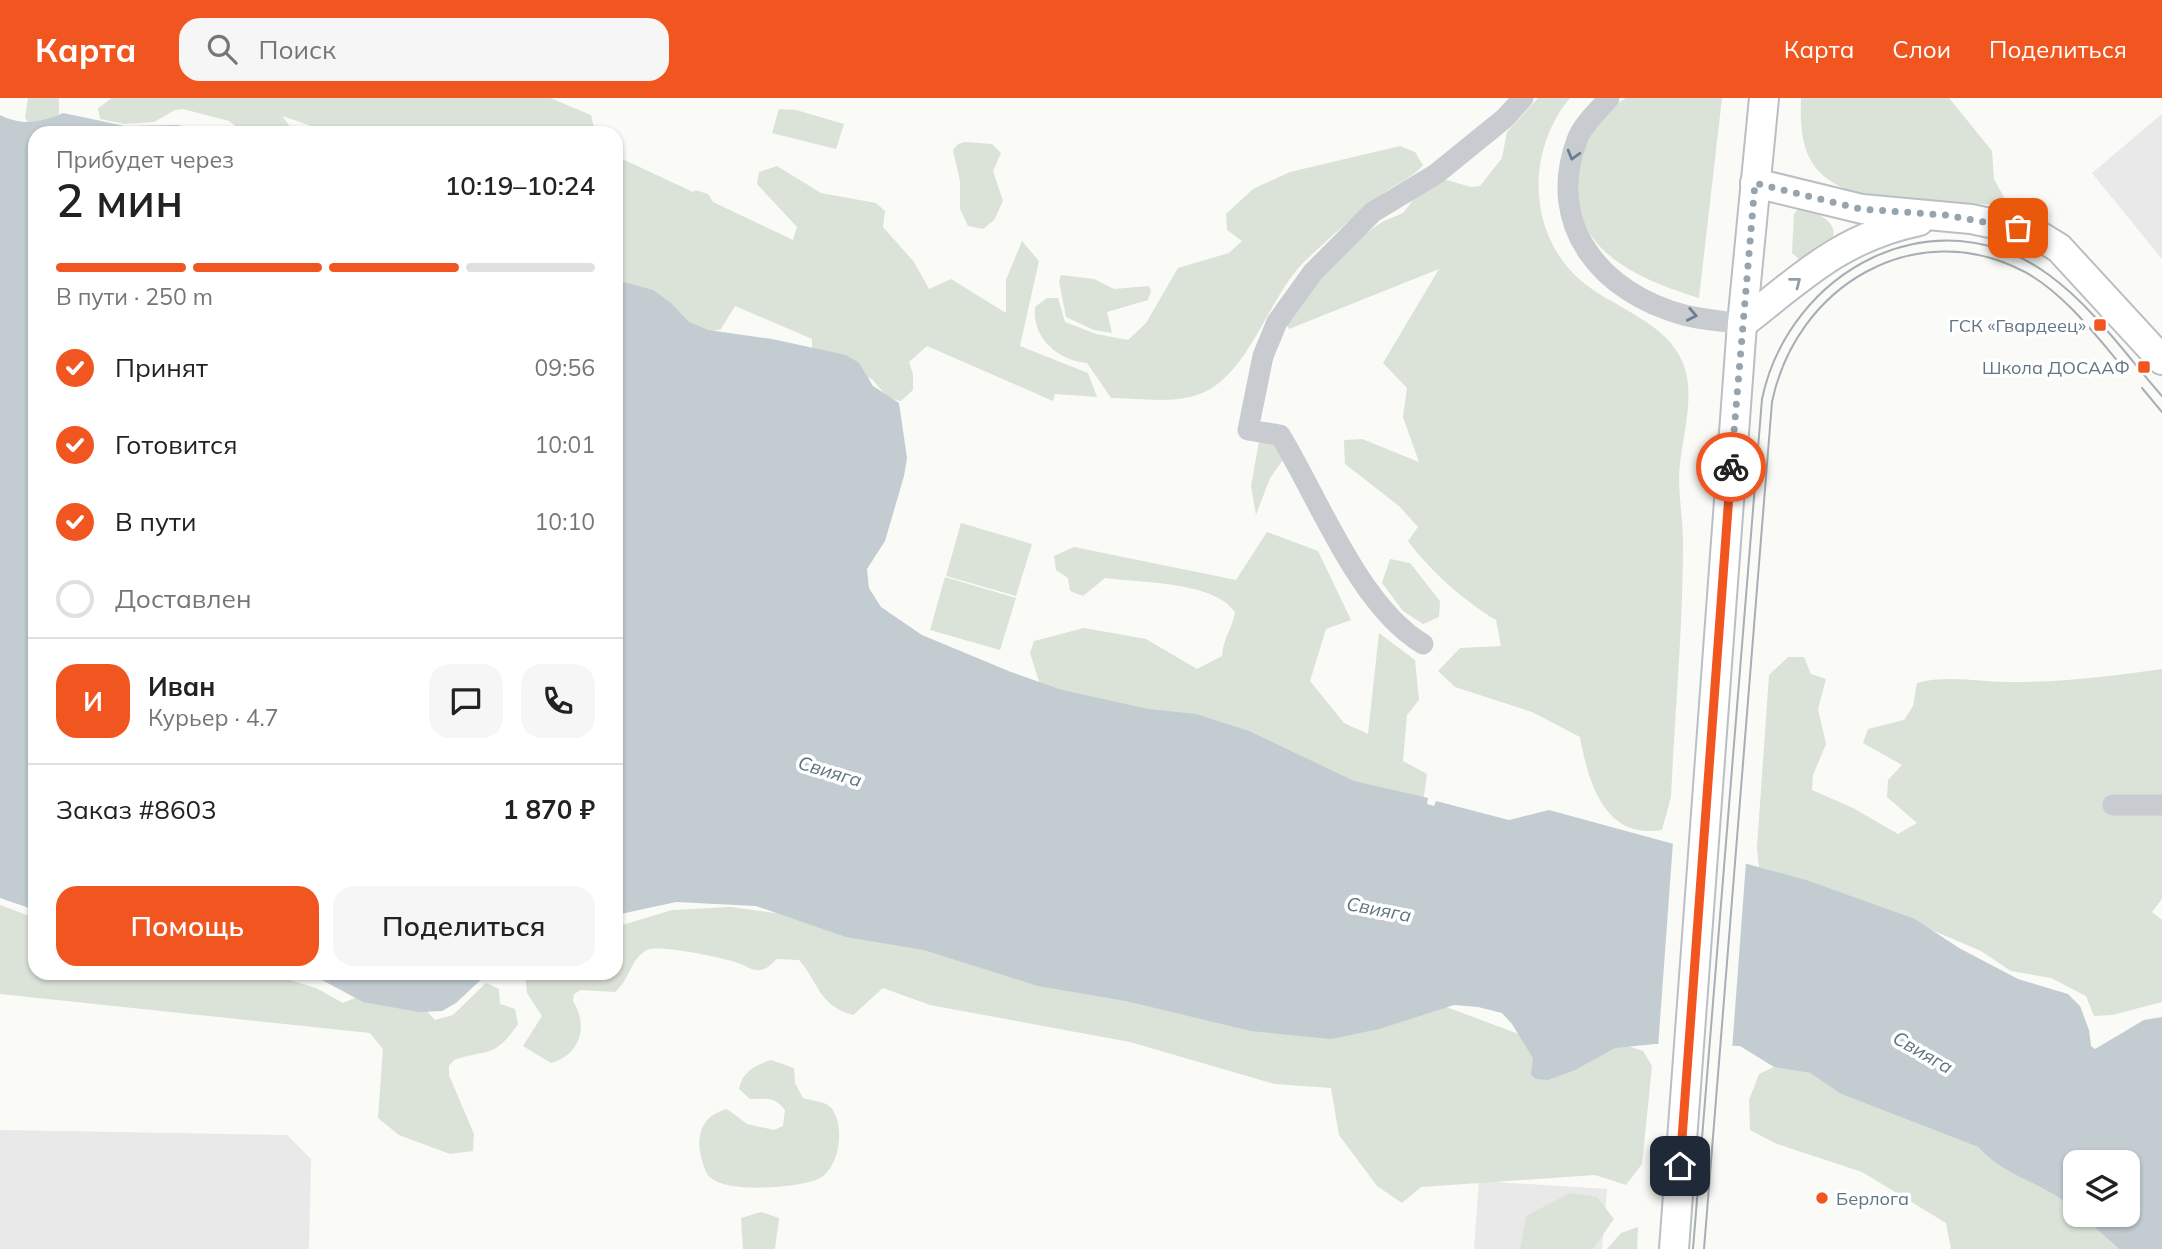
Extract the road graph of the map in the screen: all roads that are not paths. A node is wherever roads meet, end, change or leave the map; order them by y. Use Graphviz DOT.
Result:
graph roads {
  1 [pos="1609,98"];
  2 [pos="1764,98"];
  3 [pos="1514,99"];
  4 [pos="1755,183"];
  5 [pos="1945,215"];
  6 [pos="1742,324"];
  7 [pos="2162,360"];
  8 [pos="1423,644"];
  9 [pos="2113,805"];
  10 [pos="2162,805"];
  11 [pos="1674,1249"];
  1 -- 6 [label="street, one-way"];
  2 -- 4 [label="main road"];
  3 -- 8 [label="street"];
  4 -- 5 [label="main road"];
  4 -- 6 [label="main road"];
  6 -- 5 [label="main road, one-way"];
  5 -- 7 [label="main road"];
  6 -- 11 [label="main road"];
  9 -- 10 [label="street"];
}
